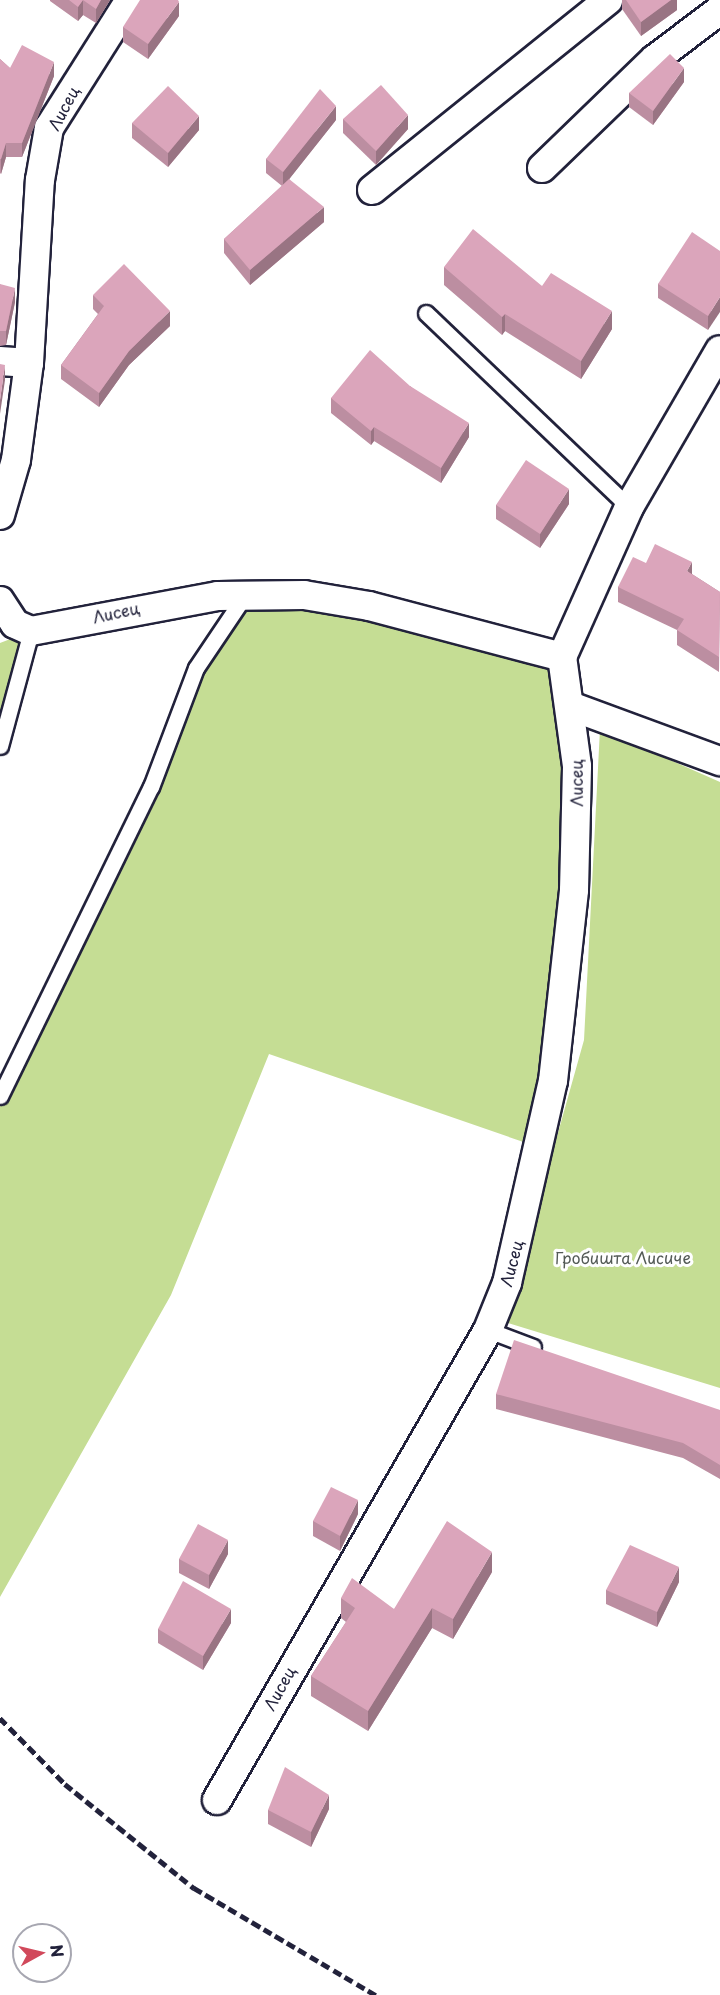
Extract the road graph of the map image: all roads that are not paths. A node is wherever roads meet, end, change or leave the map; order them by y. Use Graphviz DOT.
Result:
graph roads {
  1 [pos="130,0"];
  2 [pos="608,0"];
  3 [pos="720,10"];
  4 [pos="542,168"];
  5 [pos="372,190"];
  6 [pos="426,313"];
  7 [pos="720,350"];
  8 [pos="0,361"];
  9 [pos="29,363"];
  10 [pos="629,507"];
  11 [pos="0,515"];
  12 [pos="245,595"];
  13 [pos="0,601"];
  14 [pos="31,631"];
  15 [pos="562,657"];
  16 [pos="573,707"];
  17 [pos="0,746"];
  18 [pos="720,761"];
  19 [pos="0,1096"];
  20 [pos="488,1330"];
  21 [pos="554,1354"];
  22 [pos="216,1800"];
  1 -- 9 [label="street, Лисец"];
  2 -- 5 [label="street"];
  3 -- 4 [label="street"];
  6 -- 10 [label="lane"];
  7 -- 10 [label="street"];
  8 -- 9 [label="street"];
  9 -- 11 [label="street, Лисец"];
  10 -- 15 [label="street"];
  12 -- 14 [label="street, Лисец"];
  12 -- 15 [label="street, Лисец"];
  12 -- 19 [label="lane"];
  13 -- 14 [label="street"];
  14 -- 17 [label="lane"];
  15 -- 16 [label="street, Лисец"];
  16 -- 18 [label="street"];
  16 -- 20 [label="street, Лисец"];
  20 -- 21 [label="lane"];
  20 -- 22 [label="street, Лисец"];
}
